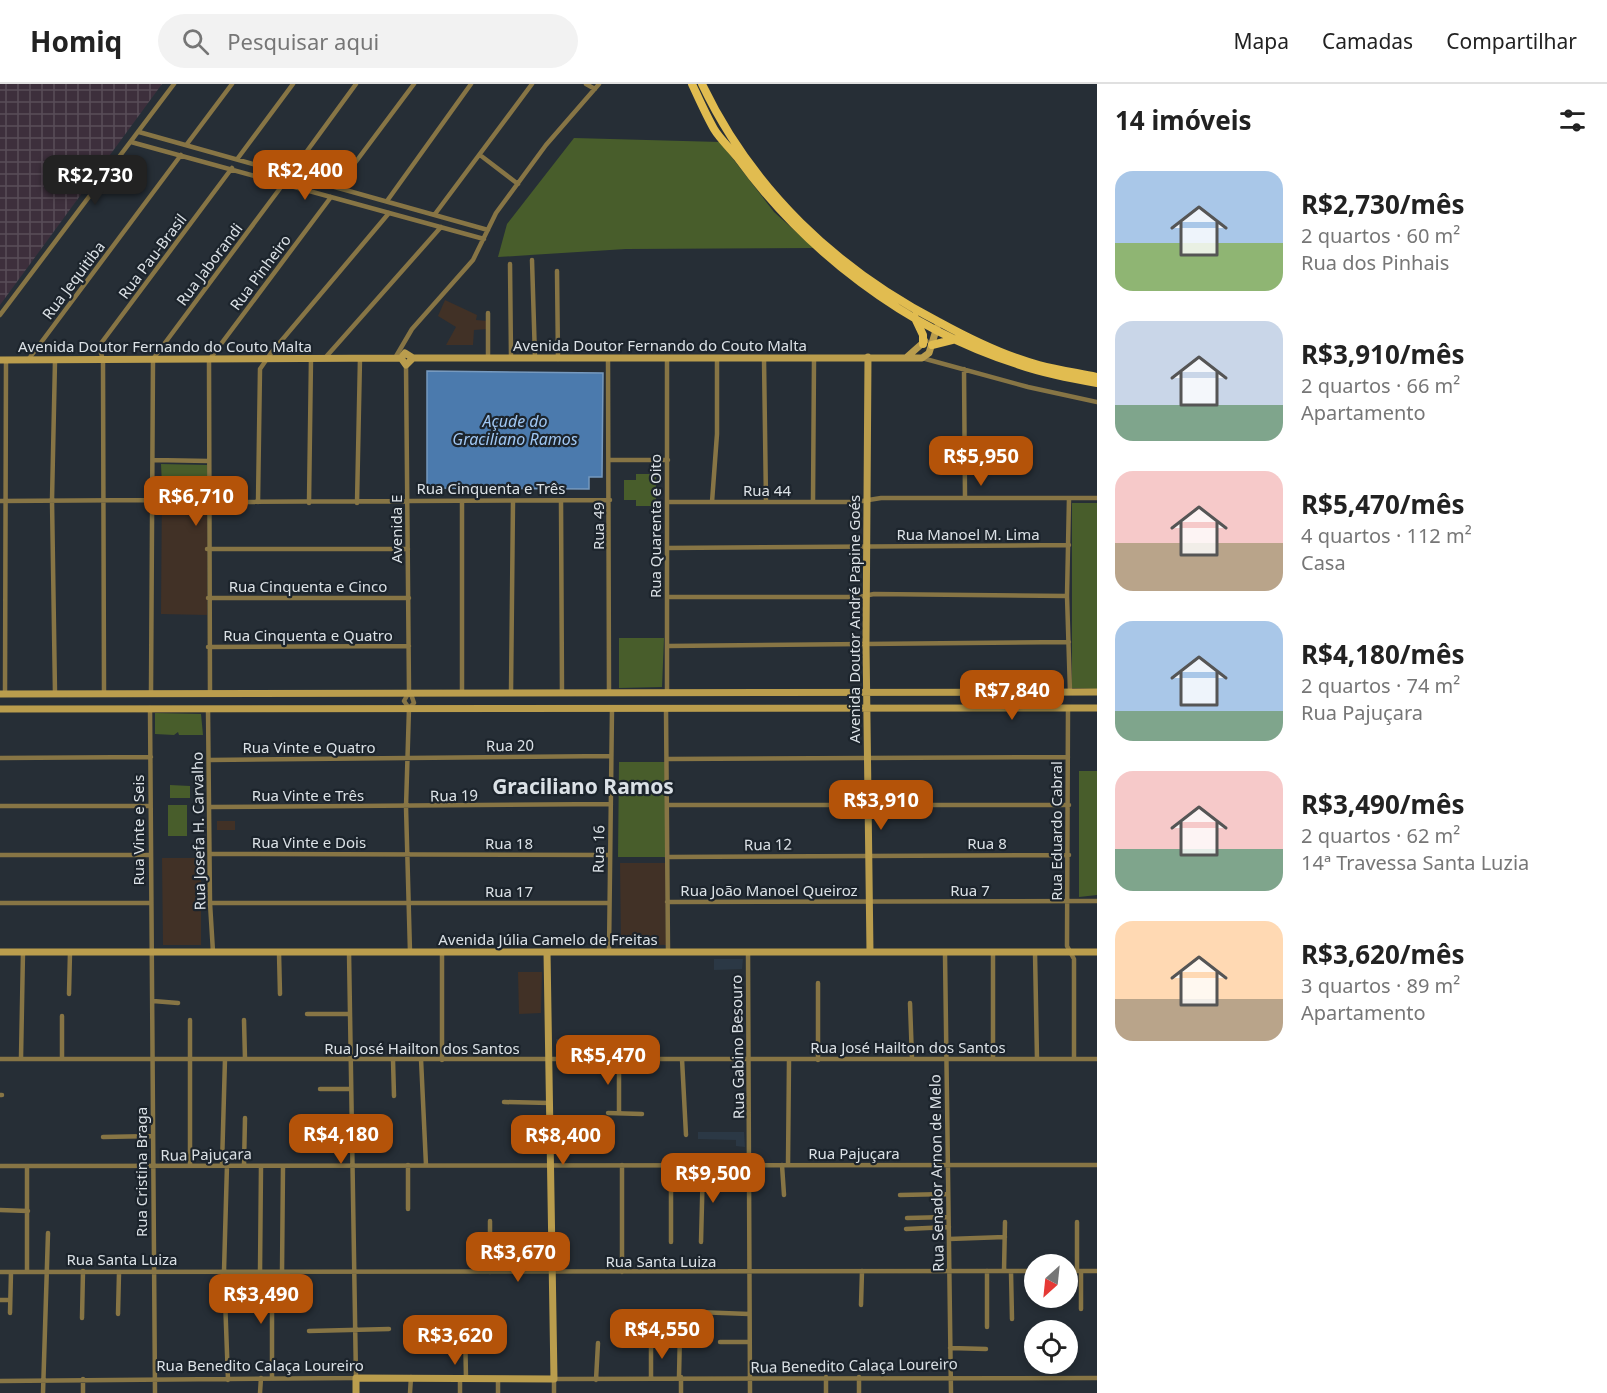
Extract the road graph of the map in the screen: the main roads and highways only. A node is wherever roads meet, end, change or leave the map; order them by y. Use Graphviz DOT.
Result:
graph roads {
  1 [pos="692,84"];
  2 [pos="702,84"];
  3 [pos="913,315"];
  4 [pos="936,325"];
  5 [pos="956,339"];
  6 [pos="923,344"];
  7 [pos="932,345"];
  8 [pos="1097,377"];
  9 [pos="1097,383"];
  1 -- 3 [label="main road"];
  2 -- 4 [label="main road"];
  3 -- 4 [label="main road"];
  3 -- 6 [label="main road"];
  4 -- 5 [label="main road"];
  4 -- 8 [label="main road"];
  5 -- 7 [label="main road"];
  5 -- 9 [label="main road"];
}
